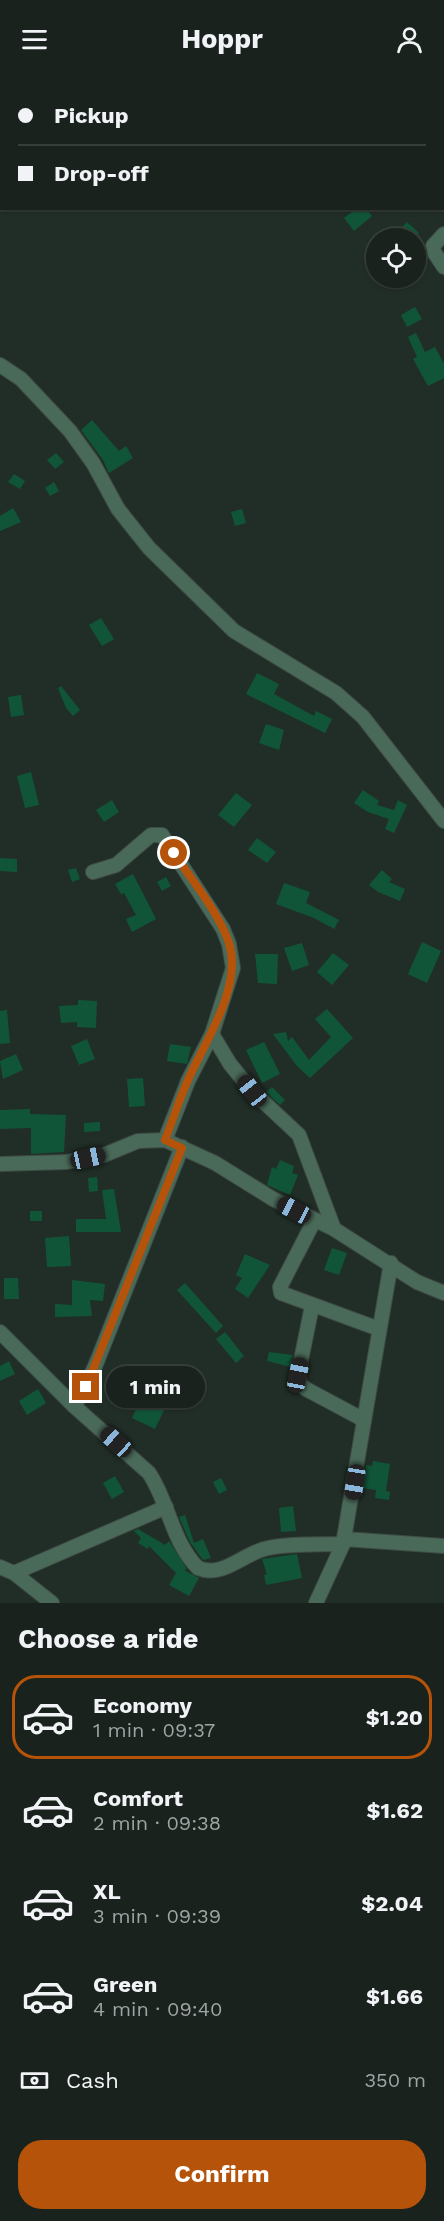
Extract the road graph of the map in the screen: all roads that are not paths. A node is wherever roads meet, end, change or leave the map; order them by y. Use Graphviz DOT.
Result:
graph roads {
  1 [pos="444,234"];
  2 [pos="444,267"];
  3 [pos="0,366"];
  4 [pos="444,821"];
  5 [pos="93,872"];
  6 [pos="212,1034"];
  7 [pos="165,1140"];
  8 [pos="182,1148"];
  9 [pos="0,1164"];
  10 [pos="314,1221"];
  11 [pos="334,1229"];
  12 [pos="390,1263"];
  13 [pos="444,1293"];
  14 [pos="312,1306"];
  15 [pos="379,1329"];
  16 [pos="0,1332"];
  17 [pos="74,1406"];
  18 [pos="364,1420"];
  19 [pos="166,1508"];
  20 [pos="344,1541"];
  21 [pos="444,1546"];
  22 [pos="0,1567"];
  23 [pos="14,1573"];
  24 [pos="52,1603"];
  25 [pos="316,1603"];
  1 -- 2 [label="street"];
  3 -- 4 [label="street"];
  5 -- 6 [label="street"];
  6 -- 7 [label="street"];
  6 -- 11 [label="street"];
  7 -- 8 [label="street"];
  7 -- 9 [label="street"];
  8 -- 10 [label="street"];
  8 -- 17 [label="street"];
  10 -- 11 [label="street"];
  10 -- 14 [label="street"];
  11 -- 12 [label="street"];
  12 -- 13 [label="street"];
  12 -- 15 [label="street"];
  14 -- 15 [label="street"];
  14 -- 18 [label="street"];
  15 -- 18 [label="street"];
  16 -- 17 [label="street"];
  17 -- 19 [label="street"];
  18 -- 20 [label="street"];
  19 -- 20 [label="street"];
  19 -- 23 [label="street"];
  20 -- 21 [label="street"];
  20 -- 25 [label="street"];
  22 -- 23 [label="street"];
  23 -- 24 [label="street"];
}
